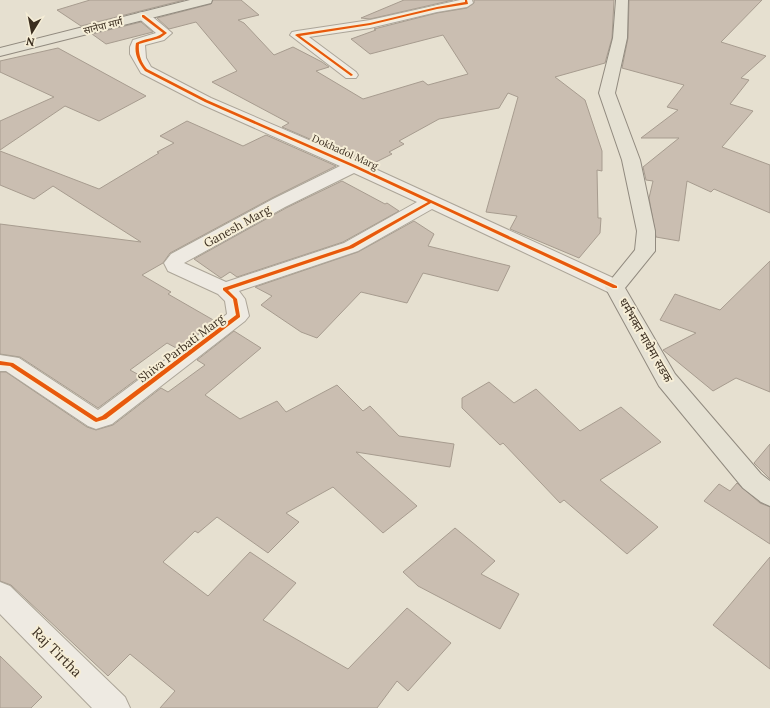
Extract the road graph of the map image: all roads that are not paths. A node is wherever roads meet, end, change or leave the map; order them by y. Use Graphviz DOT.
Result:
graph roads {
  1 [pos="206,0"];
  2 [pos="466,0"];
  3 [pos="622,0"];
  4 [pos="143,16"];
  5 [pos="0,52"];
  6 [pos="352,75"];
  7 [pos="354,166"];
  8 [pos="430,202"];
  9 [pos="615,287"];
  10 [pos="225,289"];
  11 [pos="0,363"];
  12 [pos="770,494"];
  13 [pos="0,595"];
  14 [pos="114,708"];
  1 -- 4 [label="main road, सानेपा मार्ग"];
  2 -- 6 [label="street"];
  3 -- 9 [label="main road, धर्मभक्त माथेमा सडक"];
  4 -- 5 [label="main road, सानेपा मार्ग"];
  4 -- 7 [label="street, Dokhadol Marg"];
  7 -- 8 [label="street, Dokhadol Marg"];
  7 -- 10 [label="street, Ganesh Marg"];
  8 -- 9 [label="street, Dokhadol Marg"];
  8 -- 10 [label="street"];
  9 -- 12 [label="main road, धर्मभक्त माथेमा सडक"];
  10 -- 11 [label="street, Shiva Parbati Marg"];
  13 -- 14 [label="street, Raj Tirtha"];
}
